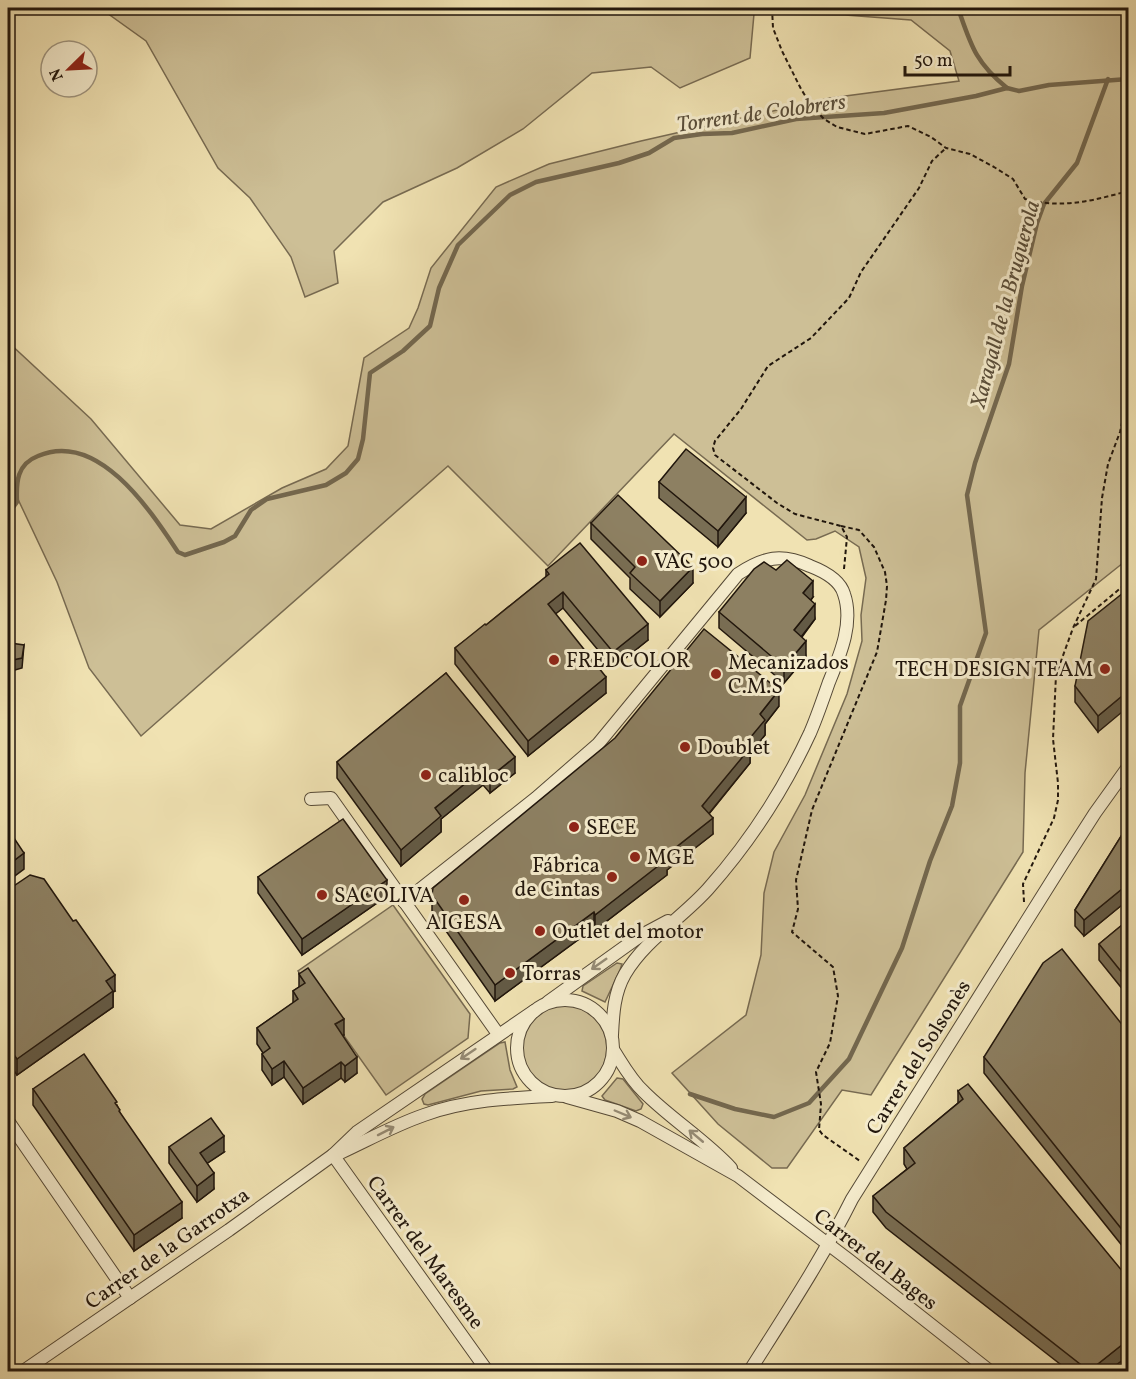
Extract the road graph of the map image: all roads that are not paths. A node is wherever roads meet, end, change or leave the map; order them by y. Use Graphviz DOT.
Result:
graph roads {
  1 [pos="1128,767"];
  2 [pos="311,799"];
  3 [pos="404,902"];
  4 [pos="685,912"];
  5 [pos="546,1004"];
  6 [pos="534,1011"];
  7 [pos="498,1034"];
  8 [pos="612,1035"];
  9 [pos="614,1051"];
  10 [pos="561,1097"];
  11 [pos="8,1121"];
  12 [pos="333,1155"];
  13 [pos="738,1176"];
  14 [pos="829,1245"];
  15 [pos="130,1298"];
  16 [pos="22,1371"];
  17 [pos="488,1371"];
  18 [pos="749,1371"];
  19 [pos="991,1371"];
  1 -- 14 [label="street, Carrer del Solsonès"];
  2 -- 3 [label="street"];
  3 -- 4 [label="street"];
  3 -- 7 [label="street"];
  4 -- 5 [label="street, one-way"];
  4 -- 8 [label="street"];
  5 -- 6 [label="street"];
  5 -- 8 [label="street"];
  6 -- 7 [label="street, Carrer de la Garrotxa"];
  6 -- 10 [label="street"];
  7 -- 12 [label="street, Carrer de la Garrotxa, one-way"];
  8 -- 9 [label="street"];
  9 -- 10 [label="street"];
  13 -- 9 [label="street, Carrer del Bages, one-way"];
  12 -- 10 [label="street, Carrer de la Garrotxa, one-way"];
  10 -- 13 [label="street, Carrer del Bages, one-way"];
  11 -- 15 [label="street"];
  12 -- 15 [label="street, Carrer de la Garrotxa"];
  12 -- 17 [label="street, Carrer del Maresme"];
  13 -- 14 [label="street, Carrer del Bages"];
  14 -- 18 [label="street, Carrer del Solsonès"];
  14 -- 19 [label="street, Carrer del Bages"];
  15 -- 16 [label="street, Carrer de la Garrotxa"];
}
